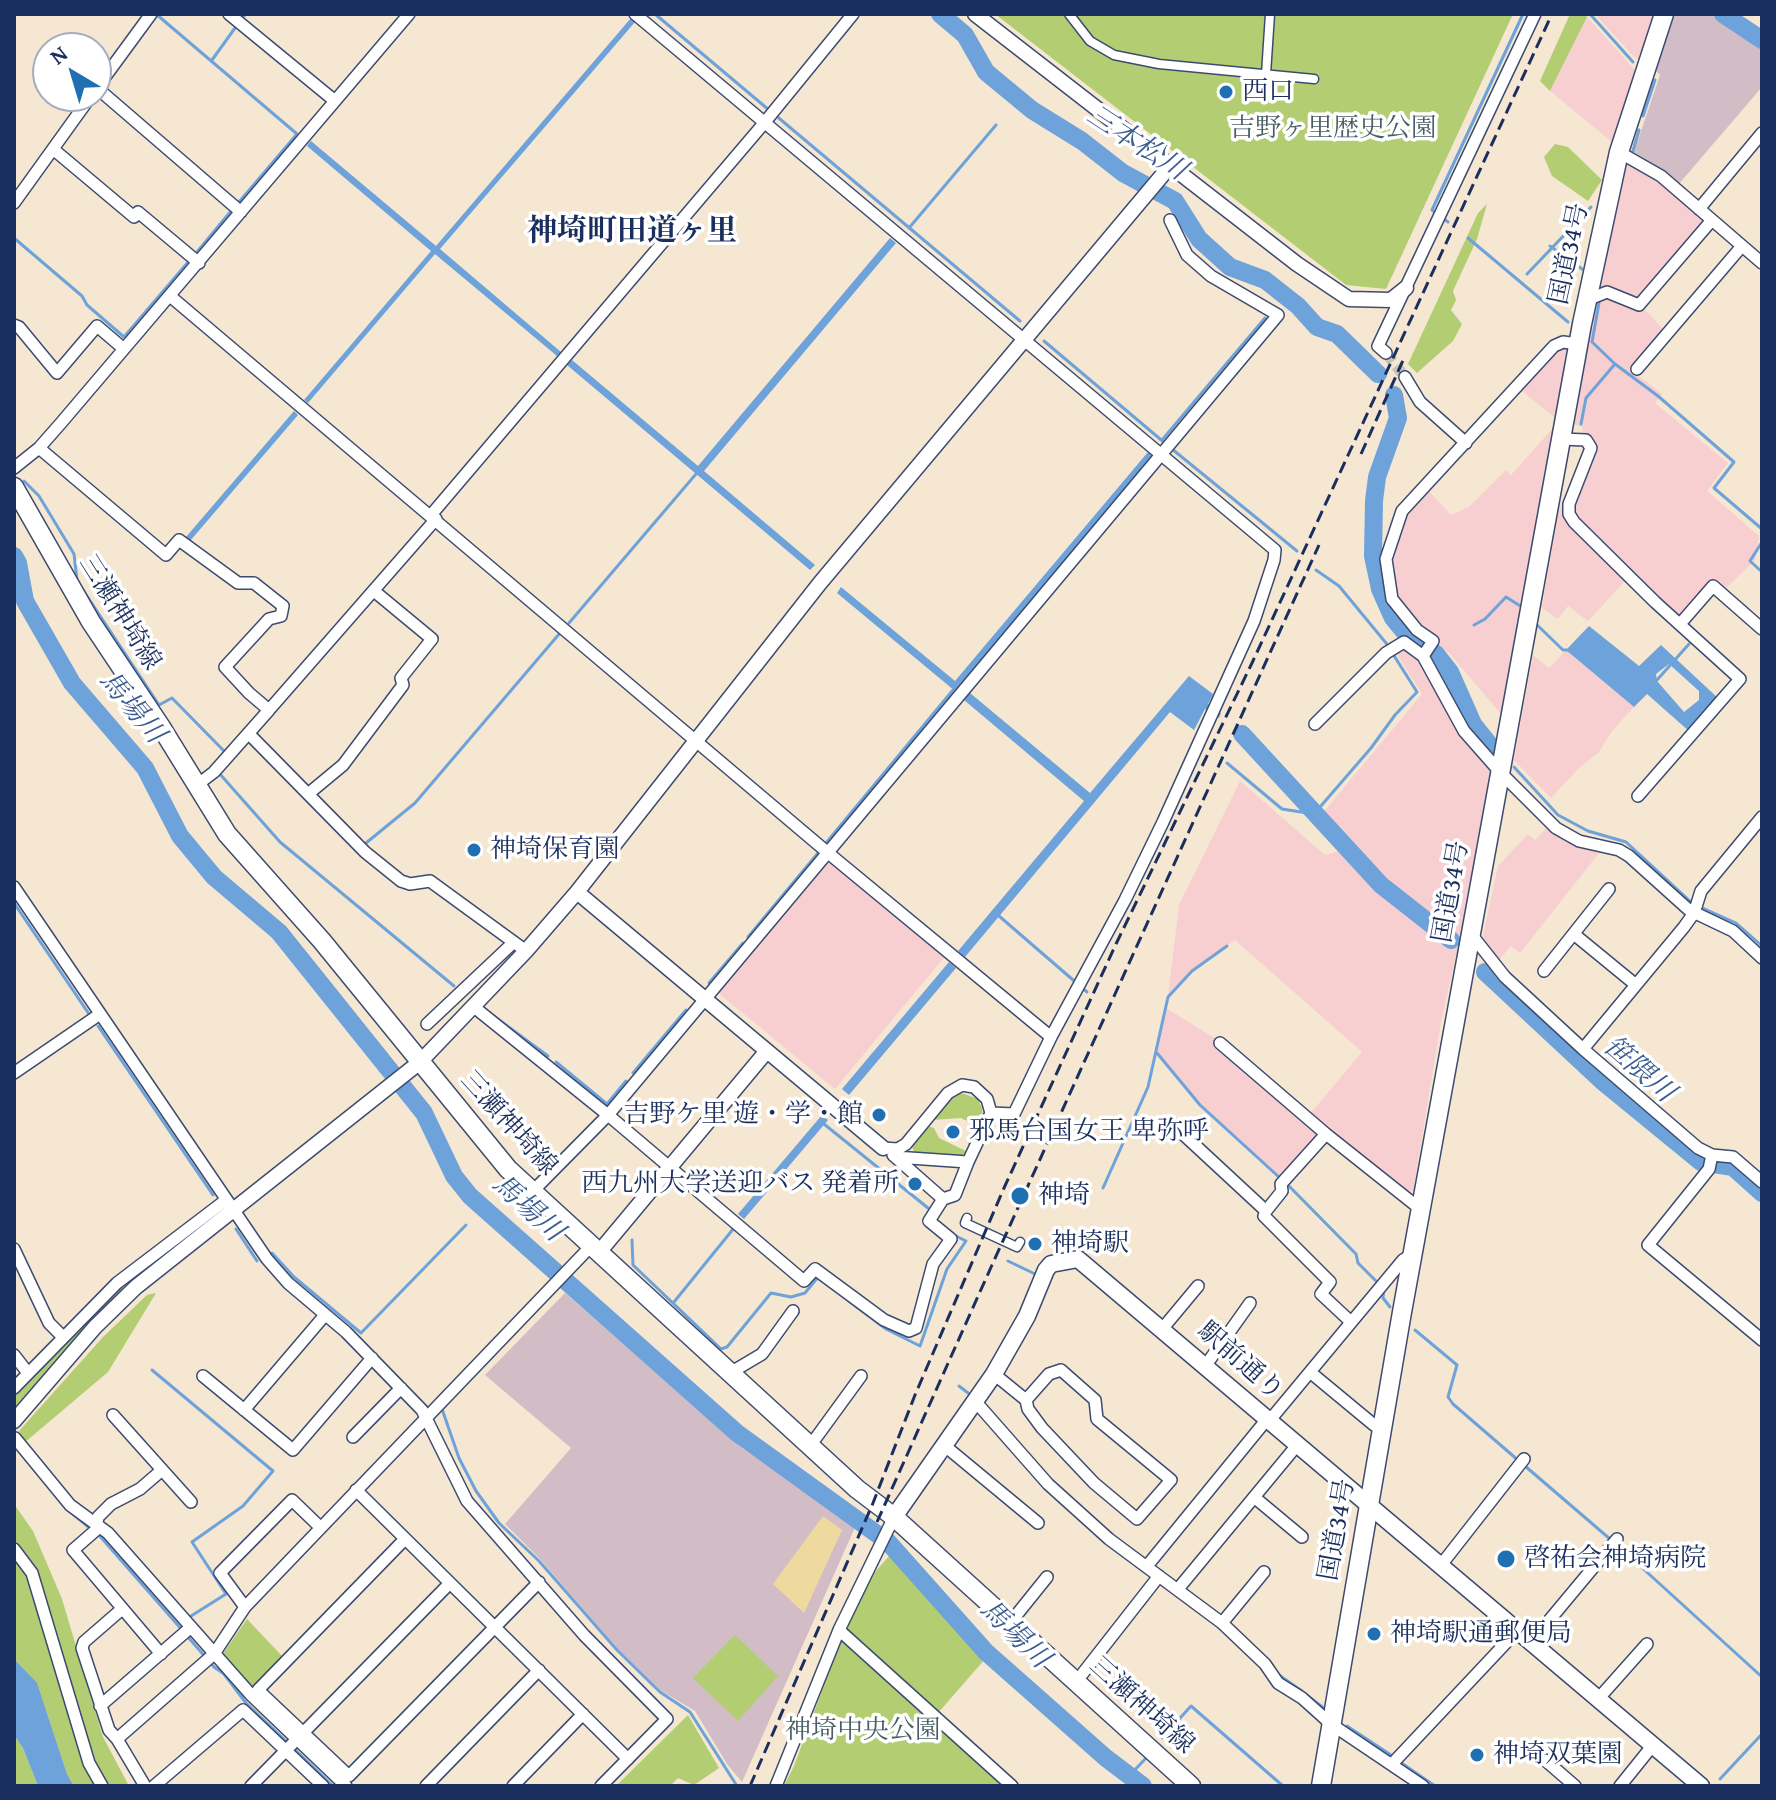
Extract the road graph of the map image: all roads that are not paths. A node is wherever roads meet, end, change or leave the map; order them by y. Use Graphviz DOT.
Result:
graph roads {
  1 [pos="151,14"];
  2 [pos="229,14"];
  3 [pos="409,14"];
  4 [pos="635,14"];
  5 [pos="853,14"];
  6 [pos="975,14"];
  7 [pos="1069,14"];
  8 [pos="1270,14"];
  9 [pos="1535,14"];
  10 [pos="1664,14"];
  11 [pos="112,67"];
  12 [pos="1266,74"];
  13 [pos="1314,79"];
  14 [pos="335,101"];
  15 [pos="112,103"];
  16 [pos="80,112"];
  17 [pos="770,116"];
  18 [pos="1762,133"];
  19 [pos="53,149"];
  20 [pos="1619,152"];
  21 [pos="1166,171"];
  22 [pos="14,203"];
  23 [pos="1699,209"];
  24 [pos="241,212"];
  25 [pos="1170,220"];
  26 [pos="1712,220"];
  27 [pos="1742,246"];
  28 [pos="199,263"];
  29 [pos="1762,263"];
  30 [pos="1406,288"];
  31 [pos="170,296"];
  32 [pos="1587,300"];
  33 [pos="14,325"];
  34 [pos="1024,340"];
  35 [pos="1578,344"];
  36 [pos="124,349"];
  37 [pos="1386,353"];
  38 [pos="1637,369"];
  39 [pos="1405,377"];
  40 [pos="1562,439"];
  41 [pos="1466,443"];
  42 [pos="39,448"];
  43 [pos="1166,448"];
  44 [pos="14,468"];
  45 [pos="14,487"];
  46 [pos="434,517"];
  47 [pos="374,591"];
  48 [pos="1680,624"];
  49 [pos="1762,629"];
  50 [pos="1423,656"];
  51 [pos="269,710"];
  52 [pos="1315,724"];
  53 [pos="249,734"];
  54 [pos="695,740"];
  55 [pos="1501,773"];
  56 [pos="197,785"];
  57 [pos="308,794"];
  58 [pos="1638,796"];
  59 [pos="1762,817"];
  60 [pos="827,852"];
  61 [pos="14,887"];
  62 [pos="1609,889"];
  63 [pos="577,892"];
  64 [pos="1696,907"];
  65 [pos="1471,934"];
  66 [pos="1575,935"];
  67 [pos="514,942"];
  68 [pos="526,951"];
  69 [pos="1762,958"];
  70 [pos="1544,971"];
  71 [pos="1636,985"];
  72 [pos="704,1000"];
  73 [pos="474,1007"];
  74 [pos="100,1014"];
  75 [pos="427,1024"];
  76 [pos="1051,1037"];
  77 [pos="1220,1043"];
  78 [pos="1583,1049"];
  79 [pos="766,1052"];
  80 [pos="414,1067"];
  81 [pos="14,1073"];
  82 [pos="991,1113"];
  83 [pos="608,1115"];
  84 [pos="1170,1122"];
  85 [pos="1326,1134"];
  86 [pos="889,1152"];
  87 [pos="1712,1155"];
  88 [pos="968,1162"];
  89 [pos="670,1167"];
  90 [pos="1762,1182"];
  91 [pos="532,1192"];
  92 [pos="943,1199"];
  93 [pos="229,1206"];
  94 [pos="1421,1207"];
  95 [pos="1266,1211"];
  96 [pos="967,1218"];
  97 [pos="1020,1242"];
  98 [pos="596,1248"];
  99 [pos="14,1249"];
  100 [pos="1413,1254"];
  101 [pos="1198,1286"];
  102 [pos="1250,1303"];
  103 [pos="793,1311"];
  104 [pos="325,1315"];
  105 [pos="1351,1322"];
  106 [pos="1163,1328"];
  107 [pos="63,1337"];
  108 [pos="1762,1340"];
  109 [pos="14,1355"];
  110 [pos="372,1358"];
  111 [pos="1206,1365"];
  112 [pos="1310,1372"];
  113 [pos="28,1373"];
  114 [pos="730,1373"];
  115 [pos="994,1374"];
  116 [pos="203,1376"];
  117 [pos="861,1376"];
  118 [pos="14,1388"];
  119 [pos="401,1388"];
  120 [pos="1026,1400"];
  121 [pos="975,1401"];
  122 [pos="244,1410"];
  123 [pos="113,1415"];
  124 [pos="427,1418"];
  125 [pos="1269,1419"];
  126 [pos="14,1421"];
  127 [pos="1382,1428"];
  128 [pos="353,1437"];
  129 [pos="15,1438"];
  130 [pos="1298,1444"];
  131 [pos="810,1446"];
  132 [pos="945,1446"];
  133 [pos="1520,1464"];
  134 [pos="162,1470"];
  135 [pos="356,1490"];
  136 [pos="1254,1497"];
  137 [pos="191,1502"];
  138 [pos="1368,1504"];
  139 [pos="891,1523"];
  140 [pos="1038,1523"];
  141 [pos="320,1527"];
  142 [pos="95,1530"];
  143 [pos="1302,1537"];
  144 [pos="405,1539"];
  145 [pos="1613,1543"];
  146 [pos="14,1549"];
  147 [pos="1150,1563"];
  148 [pos="1441,1565"];
  149 [pos="1264,1572"];
  150 [pos="1159,1576"];
  151 [pos="1047,1577"];
  152 [pos="539,1582"];
  153 [pos="450,1583"];
  154 [pos="1180,1586"];
  155 [pos="245,1607"];
  156 [pos="122,1609"];
  157 [pos="1224,1620"];
  158 [pos="1010,1623"];
  159 [pos="494,1627"];
  160 [pos="839,1630"];
  161 [pos="1518,1630"];
  162 [pos="186,1632"];
  163 [pos="1532,1641"];
  164 [pos="1647,1644"];
  165 [pos="161,1654"];
  166 [pos="209,1658"];
  167 [pos="539,1670"];
  168 [pos="1076,1682"];
  169 [pos="1599,1698"];
  170 [pos="100,1706"];
  171 [pos="583,1714"];
  172 [pos="1331,1724"];
  173 [pos="117,1739"];
  174 [pos="295,1741"];
  175 [pos="1653,1745"];
  176 [pos="628,1759"];
  177 [pos="1395,1760"];
  178 [pos="1545,1760"];
  179 [pos="1183,1784"];
  180 [pos="102,1786"];
  181 [pos="145,1786"];
  182 [pos="154,1786"];
  183 [pos="251,1786"];
  184 [pos="323,1786"];
  185 [pos="346,1786"];
  186 [pos="426,1786"];
  187 [pos="513,1786"];
  188 [pos="601,1786"];
  189 [pos="776,1786"];
  190 [pos="1012,1786"];
  191 [pos="1321,1786"];
  192 [pos="1423,1786"];
  193 [pos="1575,1786"];
  194 [pos="1620,1786"];
  195 [pos="1701,1786"];
  1 -- 11 [label="street"];
  2 -- 14 [label="street"];
  3 -- 14 [label="street"];
  4 -- 17 [label="street"];
  5 -- 17 [label="street"];
  6 -- 21 [label="street"];
  7 -- 12 [label="street"];
  8 -- 12 [label="street"];
  9 -- 30 [label="street"];
  10 -- 20 [label="main road, 国道34号"];
  12 -- 13 [label="street"];
  14 -- 24 [label="street"];
  15 -- 24 [label="street"];
  16 -- 19 [label="street"];
  17 -- 34 [label="street"];
  17 -- 46 [label="street"];
  18 -- 23 [label="street"];
  19 -- 22 [label="street"];
  19 -- 28 [label="street"];
  20 -- 23 [label="street"];
  20 -- 32 [label="main road, 国道34号"];
  21 -- 30 [label="street"];
  21 -- 34 [label="street"];
  23 -- 26 [label="street"];
  24 -- 28 [label="street"];
  25 -- 43 [label="street"];
  26 -- 27 [label="street"];
  26 -- 32 [label="street"];
  27 -- 29 [label="street"];
  27 -- 38 [label="street"];
  28 -- 31 [label="street"];
  30 -- 37 [label="street"];
  31 -- 36 [label="street"];
  31 -- 46 [label="street"];
  32 -- 35 [label="main road, 国道34号"];
  33 -- 36 [label="street"];
  34 -- 43 [label="street"];
  34 -- 54 [label="street"];
  35 -- 40 [label="main road, 国道34号"];
  35 -- 41 [label="street"];
  36 -- 42 [label="street"];
  39 -- 41 [label="street"];
  40 -- 48 [label="street"];
  40 -- 55 [label="main road, 国道34号"];
  41 -- 50 [label="street"];
  42 -- 44 [label="street"];
  42 -- 51 [label="street"];
  43 -- 60 [label="street"];
  43 -- 76 [label="street"];
  45 -- 56 [label="main road, 三瀬神埼線"];
  46 -- 47 [label="street"];
  46 -- 54 [label="street"];
  47 -- 51 [label="street"];
  47 -- 57 [label="street"];
  48 -- 49 [label="street"];
  48 -- 58 [label="street"];
  50 -- 52 [label="street"];
  50 -- 55 [label="street"];
  51 -- 53 [label="street"];
  53 -- 56 [label="street"];
  53 -- 57 [label="street"];
  54 -- 60 [label="street"];
  54 -- 63 [label="street"];
  55 -- 64 [label="street"];
  55 -- 65 [label="main road, 国道34号"];
  56 -- 80 [label="main road, 三瀬神埼線"];
  57 -- 67 [label="street"];
  59 -- 64 [label="street"];
  60 -- 72 [label="street"];
  60 -- 76 [label="street"];
  61 -- 74 [label="street"];
  62 -- 66 [label="street"];
  63 -- 68 [label="street"];
  63 -- 72 [label="street"];
  64 -- 69 [label="street"];
  64 -- 71 [label="street"];
  65 -- 78 [label="street"];
  65 -- 94 [label="main road, 国道34号"];
  66 -- 70 [label="street"];
  66 -- 71 [label="street"];
  67 -- 68 [label="street"];
  67 -- 75 [label="street"];
  68 -- 73 [label="street"];
  71 -- 78 [label="street"];
  72 -- 79 [label="street"];
  72 -- 83 [label="street"];
  73 -- 80 [label="street"];
  73 -- 83 [label="street"];
  74 -- 81 [label="street"];
  74 -- 93 [label="street"];
  76 -- 82 [label="street"];
  77 -- 85 [label="street"];
  78 -- 87 [label="street"];
  79 -- 86 [label="street"];
  79 -- 89 [label="street"];
  80 -- 91 [label="main road, 三瀬神埼線"];
  80 -- 93 [label="street"];
  82 -- 86 [label="street"];
  82 -- 88 [label="street"];
  83 -- 89 [label="street"];
  83 -- 91 [label="street"];
  84 -- 95 [label="street"];
  85 -- 94 [label="street"];
  85 -- 95 [label="street"];
  86 -- 88 [label="street"];
  86 -- 92 [label="street"];
  87 -- 90 [label="street"];
  87 -- 108 [label="street"];
  88 -- 92 [label="street"];
  89 -- 92 [label="street"];
  89 -- 98 [label="street"];
  91 -- 98 [label="main road, 三瀬神埼線"];
  93 -- 104 [label="street"];
  93 -- 107 [label="street"];
  93 -- 126 [label="street"];
  94 -- 100 [label="main road, 国道34号"];
  95 -- 105 [label="street"];
  96 -- 97 [label="street"];
  98 -- 114 [label="main road, 三瀬神埼線"];
  98 -- 124 [label="street"];
  99 -- 107 [label="street"];
  100 -- 105 [label="street"];
  100 -- 127 [label="main road, 国道34号"];
  101 -- 106 [label="street"];
  102 -- 111 [label="street"];
  103 -- 114 [label="street"];
  104 -- 110 [label="street"];
  104 -- 122 [label="street"];
  105 -- 112 [label="street"];
  106 -- 111 [label="main road, 駅前通り"];
  106 -- 115 [label="main road, 駅前通り"];
  107 -- 113 [label="street"];
  109 -- 113 [label="street"];
  110 -- 119 [label="street"];
  110 -- 122 [label="street"];
  111 -- 125 [label="main road, 駅前通り"];
  112 -- 125 [label="street"];
  112 -- 127 [label="street"];
  113 -- 118 [label="street"];
  114 -- 131 [label="main road, 三瀬神埼線"];
  115 -- 120 [label="street"];
  115 -- 121 [label="main road"];
  116 -- 122 [label="street"];
  117 -- 131 [label="street"];
  119 -- 124 [label="street"];
  119 -- 128 [label="street"];
  120 -- 120 [label="street"];
  121 -- 132 [label="main road"];
  121 -- 147 [label="street"];
  123 -- 134 [label="street"];
  124 -- 135 [label="street"];
  124 -- 152 [label="street"];
  125 -- 130 [label="main road, 駅前通り"];
  125 -- 147 [label="street"];
  127 -- 138 [label="main road, 国道34号"];
  129 -- 142 [label="street"];
  130 -- 136 [label="street"];
  130 -- 138 [label="main road, 駅前通り"];
  131 -- 139 [label="main road, 三瀬神埼線"];
  132 -- 139 [label="main road"];
  132 -- 140 [label="street"];
  133 -- 148 [label="street"];
  134 -- 137 [label="street"];
  134 -- 142 [label="street"];
  135 -- 141 [label="street"];
  135 -- 144 [label="street"];
  136 -- 143 [label="street"];
  136 -- 154 [label="street"];
  138 -- 148 [label="main road, 駅前通り"];
  138 -- 172 [label="main road, 国道34号"];
  139 -- 158 [label="main road, 三瀬神埼線"];
  139 -- 160 [label="street"];
  141 -- 155 [label="street"];
  141 -- 155 [label="street"];
  142 -- 156 [label="street"];
  142 -- 162 [label="street"];
  144 -- 153 [label="street"];
  144 -- 174 [label="street"];
  145 -- 163 [label="street"];
  146 -- 180 [label="street"];
  147 -- 150 [label="street"];
  148 -- 161 [label="main road, 駅前通り"];
  149 -- 157 [label="street"];
  150 -- 154 [label="street"];
  150 -- 168 [label="street"];
  151 -- 158 [label="street"];
  152 -- 159 [label="street"];
  152 -- 176 [label="street"];
  153 -- 159 [label="street"];
  153 -- 174 [label="street"];
  154 -- 157 [label="street"];
  155 -- 166 [label="street"];
  156 -- 165 [label="street"];
  156 -- 170 [label="street"];
  157 -- 172 [label="street"];
  158 -- 168 [label="main road, 三瀬神埼線"];
  159 -- 167 [label="street"];
  159 -- 174 [label="street"];
  160 -- 189 [label="street"];
  160 -- 190 [label="street"];
  161 -- 163 [label="main road, 駅前通り"];
  161 -- 177 [label="street"];
  162 -- 165 [label="street"];
  162 -- 166 [label="street"];
  163 -- 169 [label="main road, 駅前通り"];
  164 -- 169 [label="street"];
  165 -- 170 [label="street"];
  166 -- 173 [label="street"];
  166 -- 174 [label="street"];
  167 -- 171 [label="street"];
  167 -- 186 [label="street"];
  168 -- 179 [label="main road, 三瀬神埼線"];
  169 -- 175 [label="main road, 駅前通り"];
  170 -- 173 [label="street"];
  171 -- 176 [label="street"];
  171 -- 187 [label="street"];
  172 -- 177 [label="street"];
  172 -- 191 [label="main road, 国道34号"];
  173 -- 181 [label="street"];
  174 -- 182 [label="street"];
  174 -- 183 [label="street"];
  174 -- 184 [label="street"];
  174 -- 185 [label="street"];
  175 -- 194 [label="street"];
  175 -- 195 [label="main road, 駅前通り"];
  176 -- 188 [label="street"];
  177 -- 192 [label="street"];
  178 -- 193 [label="street"];
}
